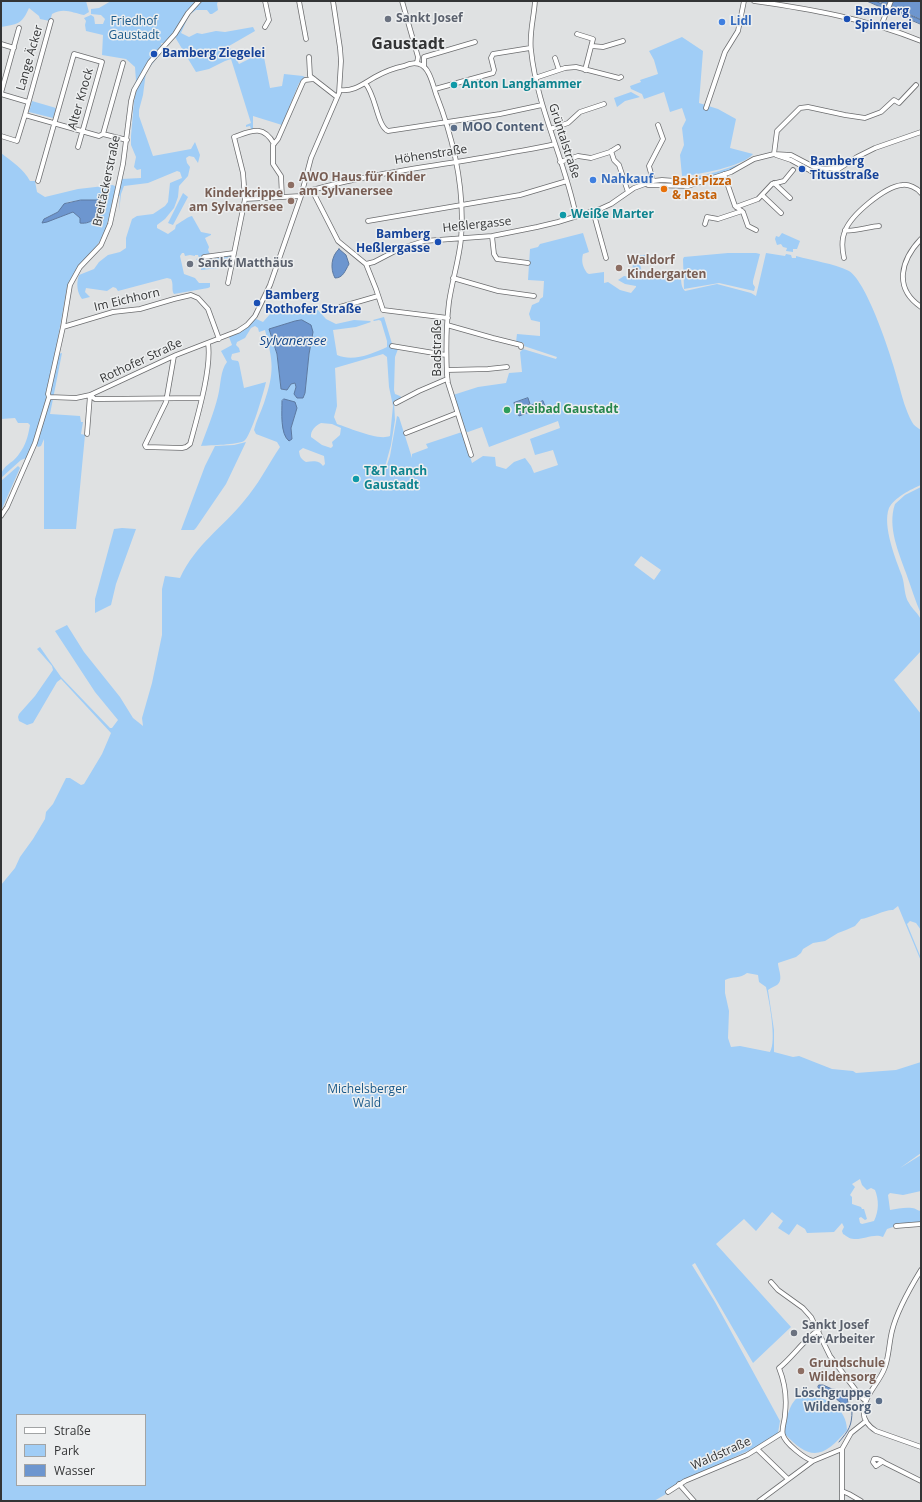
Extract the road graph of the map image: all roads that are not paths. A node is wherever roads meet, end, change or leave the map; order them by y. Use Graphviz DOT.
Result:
graph roads {
  1 [pos="199,1"];
  2 [pos="265,1"];
  3 [pos="299,1"];
  4 [pos="334,1"];
  5 [pos="402,1"];
  6 [pos="534,1"];
  7 [pos="744,1"];
  8 [pos="754,1"];
  9 [pos="891,1"];
  10 [pos="52,21"];
  11 [pos="881,26"];
  12 [pos="265,27"];
  13 [pos="20,28"];
  14 [pos="576,34"];
  15 [pos="306,39"];
  16 [pos="921,40"];
  17 [pos="623,41"];
  18 [pos="475,42"];
  19 [pos="1,44"];
  20 [pos="592,46"];
  21 [pos="14,48"];
  22 [pos="530,48"];
  23 [pos="309,56"];
  24 [pos="424,57"];
  25 [pos="555,58"];
  26 [pos="418,61"];
  27 [pos="123,63"];
  28 [pos="424,67"];
  29 [pos="559,70"];
  30 [pos="585,70"];
  31 [pos="621,77"];
  32 [pos="314,78"];
  33 [pos="535,78"];
  34 [pos="365,83"];
  35 [pos="916,85"];
  36 [pos="435,89"];
  37 [pos="340,90"];
  38 [pos="1,94"];
  39 [pos="337,97"];
  40 [pos="28,102"];
  41 [pos="604,104"];
  42 [pos="542,105"];
  43 [pos="706,108"];
  44 [pos="25,115"];
  45 [pos="446,122"];
  46 [pos="54,123"];
  47 [pos="658,125"];
  48 [pos="550,129"];
  49 [pos="82,131"];
  50 [pos="921,132"];
  51 [pos="103,134"];
  52 [pos="1,136"];
  53 [pos="127,140"];
  54 [pos="274,144"];
  55 [pos="555,144"];
  56 [pos="78,146"];
  57 [pos="618,147"];
  58 [pos="611,151"];
  59 [pos="774,154"];
  60 [pos="456,162"];
  61 [pos="560,162"];
  62 [pos="794,170"];
  63 [pos="724,174"];
  64 [pos="38,180"];
  65 [pos="653,181"];
  66 [pos="704,181"];
  67 [pos="566,182"];
  68 [pos="774,183"];
  69 [pos="644,185"];
  70 [pos="312,190"];
  71 [pos="302,191"];
  72 [pos="628,192"];
  73 [pos="921,193"];
  74 [pos="762,195"];
  75 [pos="301,196"];
  76 [pos="282,197"];
  77 [pos="790,198"];
  78 [pos="245,199"];
  79 [pos="460,204"];
  80 [pos="736,207"];
  81 [pos="593,211"];
  82 [pos="742,211"];
  83 [pos="781,213"];
  84 [pos="576,216"];
  85 [pos="368,221"];
  86 [pos="705,224"];
  87 [pos="879,226"];
  88 [pos="756,230"];
  89 [pos="845,230"];
  90 [pos="492,236"];
  91 [pos="461,238"];
  92 [pos="921,239"];
  93 [pos="234,253"];
  94 [pos="204,257"];
  95 [pos="606,258"];
  96 [pos="844,258"];
  97 [pos="528,263"];
  98 [pos="366,264"];
  99 [pos="453,278"];
  100 [pos="228,283"];
  101 [pos="378,296"];
  102 [pos="534,296"];
  103 [pos="340,307"];
  104 [pos="921,307"];
  105 [pos="448,318"];
  106 [pos="447,325"];
  107 [pos="62,327"];
  108 [pos="219,339"];
  109 [pos="208,343"];
  110 [pos="392,346"];
  111 [pos="521,347"];
  112 [pos="446,355"];
  113 [pos="174,356"];
  114 [pos="508,367"];
  115 [pos="447,370"];
  116 [pos="447,379"];
  117 [pos="90,395"];
  118 [pos="49,397"];
  119 [pos="201,398"];
  120 [pos="166,399"];
  121 [pos="396,403"];
  122 [pos="457,413"];
  123 [pos="406,433"];
  124 [pos="87,434"];
  125 [pos="471,455"];
  126 [pos="1,516"];
  127 [pos="921,1224"];
  128 [pos="896,1226"];
  129 [pos="921,1270"];
  130 [pos="771,1282"];
  131 [pos="819,1330"];
  132 [pos="866,1401"];
  133 [pos="866,1421"];
  134 [pos="782,1433"];
  135 [pos="921,1447"];
  136 [pos="757,1449"];
  137 [pos="842,1449"];
  138 [pos="813,1461"];
  139 [pos="882,1462"];
  140 [pos="788,1479"];
  141 [pos="921,1481"];
  142 [pos="679,1484"];
  143 [pos="842,1491"];
  144 [pos="668,1492"];
  145 [pos="694,1501"];
  146 [pos="759,1501"];
  147 [pos="842,1501"];
  148 [pos="861,1501"];
  1 -- 53 [label="street, Breitäckerstraße"];
  2 -- 12 [label="street"];
  3 -- 15 [label="street"];
  4 -- 37 [label="street"];
  5 -- 26 [label="street"];
  6 -- 22 [label="street, Grüntalstraße"];
  7 -- 43 [label="street"];
  8 -- 11 [label="street"];
  9 -- 11 [label="street"];
  10 -- 40 [label="street, Lange Äcker"];
  11 -- 16 [label="street"];
  13 -- 21 [label="street"];
  14 -- 20 [label="street"];
  17 -- 20 [label="street"];
  18 -- 24 [label="street"];
  19 -- 21 [label="street"];
  20 -- 30 [label="street"];
  21 -- 38 [label="street"];
  22 -- 33 [label="street, Grüntalstraße"];
  22 -- 36 [label="street"];
  23 -- 32 [label="street"];
  24 -- 26 [label="street"];
  24 -- 28 [label="street"];
  25 -- 29 [label="street"];
  26 -- 28 [label="street"];
  26 -- 34 [label="street"];
  27 -- 51 [label="street"];
  28 -- 36 [label="street, Badstraße"];
  29 -- 30 [label="street"];
  29 -- 33 [label="street"];
  30 -- 31 [label="street"];
  32 -- 39 [label="street"];
  32 -- 54 [label="street"];
  33 -- 42 [label="street, Grüntalstraße"];
  34 -- 37 [label="street"];
  34 -- 45 [label="street"];
  35 -- 59 [label="street"];
  36 -- 45 [label="street, Badstraße"];
  37 -- 39 [label="street, Rothofer Straße"];
  38 -- 40 [label="street"];
  39 -- 71 [label="street, Rothofer Straße"];
  40 -- 44 [label="street, Lange Äcker"];
  41 -- 48 [label="street"];
  42 -- 45 [label="street"];
  42 -- 48 [label="street, Grüntalstraße"];
  44 -- 46 [label="street"];
  44 -- 52 [label="street, Lange Äcker"];
  45 -- 60 [label="street, Badstraße"];
  46 -- 49 [label="street"];
  46 -- 49 [label="street, Alter Knock"];
  46 -- 64 [label="street"];
  47 -- 65 [label="street"];
  48 -- 55 [label="street, Grüntalstraße"];
  49 -- 51 [label="street"];
  49 -- 56 [label="street, Alter Knock"];
  50 -- 59 [label="street"];
  51 -- 53 [label="street"];
  53 -- 107 [label="street, Breitäckerstraße"];
  54 -- 76 [label="street"];
  54 -- 78 [label="street"];
  55 -- 60 [label="street, Höhenstraße"];
  55 -- 61 [label="street, Grüntalstraße"];
  57 -- 58 [label="street"];
  58 -- 61 [label="street"];
  58 -- 72 [label="street"];
  59 -- 63 [label="street"];
  60 -- 70 [label="street, Höhenstraße"];
  60 -- 79 [label="street, Badstraße"];
  61 -- 67 [label="street, Grüntalstraße"];
  62 -- 68 [label="street"];
  63 -- 66 [label="street"];
  63 -- 80 [label="street"];
  65 -- 66 [label="street"];
  65 -- 69 [label="street, Heßlergasse"];
  66 -- 69 [label="street"];
  67 -- 79 [label="street"];
  67 -- 84 [label="street, Grüntalstraße"];
  68 -- 74 [label="street"];
  68 -- 77 [label="street"];
  69 -- 72 [label="street, Heßlergasse"];
  70 -- 71 [label="street, Höhenstraße"];
  70 -- 98 [label="street"];
  71 -- 75 [label="street, Rothofer Straße"];
  72 -- 81 [label="street, Heßlergasse"];
  73 -- 89 [label="street"];
  74 -- 80 [label="street"];
  74 -- 83 [label="street"];
  75 -- 76 [label="street"];
  75 -- 108 [label="street, Rothofer Straße"];
  76 -- 78 [label="street"];
  78 -- 93 [label="street"];
  79 -- 85 [label="street"];
  79 -- 91 [label="street, Badstraße"];
  80 -- 82 [label="street"];
  81 -- 84 [label="street, Heßlergasse"];
  81 -- 95 [label="street"];
  82 -- 86 [label="street"];
  82 -- 88 [label="street"];
  84 -- 90 [label="street, Heßlergasse"];
  87 -- 89 [label="street"];
  89 -- 96 [label="street"];
  90 -- 91 [label="street, Heßlergasse"];
  90 -- 97 [label="street"];
  91 -- 98 [label="street, Heßlergasse"];
  91 -- 99 [label="street, Badstraße"];
  92 -- 104 [label="street"];
  93 -- 94 [label="street"];
  93 -- 100 [label="street"];
  98 -- 101 [label="street"];
  99 -- 102 [label="street"];
  99 -- 105 [label="street, Badstraße"];
  101 -- 103 [label="street"];
  101 -- 105 [label="street"];
  105 -- 106 [label="street, Badstraße"];
  106 -- 111 [label="street"];
  106 -- 112 [label="street, Badstraße"];
  107 -- 108 [label="street, Im Eichhorn"];
  107 -- 118 [label="street, Breitäckerstraße"];
  108 -- 109 [label="street, Rothofer Straße"];
  109 -- 113 [label="street, Rothofer Straße"];
  109 -- 119 [label="street"];
  110 -- 112 [label="street"];
  112 -- 115 [label="street, Badstraße"];
  113 -- 117 [label="street, Rothofer Straße"];
  113 -- 120 [label="street"];
  114 -- 115 [label="street"];
  115 -- 116 [label="street, Badstraße"];
  116 -- 121 [label="street"];
  116 -- 122 [label="street, Badstraße"];
  117 -- 118 [label="street, Rothofer Straße"];
  117 -- 120 [label="street"];
  117 -- 124 [label="street"];
  118 -- 126 [label="street, Breitäckerstraße"];
  119 -- 120 [label="street"];
  119 -- 120 [label="street"];
  122 -- 123 [label="street"];
  122 -- 125 [label="street, Badstraße"];
  127 -- 128 [label="street"];
  129 -- 132 [label="street"];
  130 -- 131 [label="street"];
  131 -- 132 [label="street"];
  131 -- 134 [label="street"];
  132 -- 133 [label="street"];
  133 -- 135 [label="street"];
  133 -- 137 [label="street"];
  134 -- 136 [label="street, Waldstraße"];
  134 -- 138 [label="street"];
  136 -- 140 [label="street"];
  136 -- 142 [label="street, Waldstraße"];
  137 -- 138 [label="street"];
  137 -- 143 [label="street"];
  138 -- 140 [label="street"];
  139 -- 141 [label="street"];
  140 -- 146 [label="street"];
  142 -- 144 [label="street, Waldstraße"];
  142 -- 145 [label="street"];
  143 -- 147 [label="street"];
  143 -- 148 [label="street"];
}
